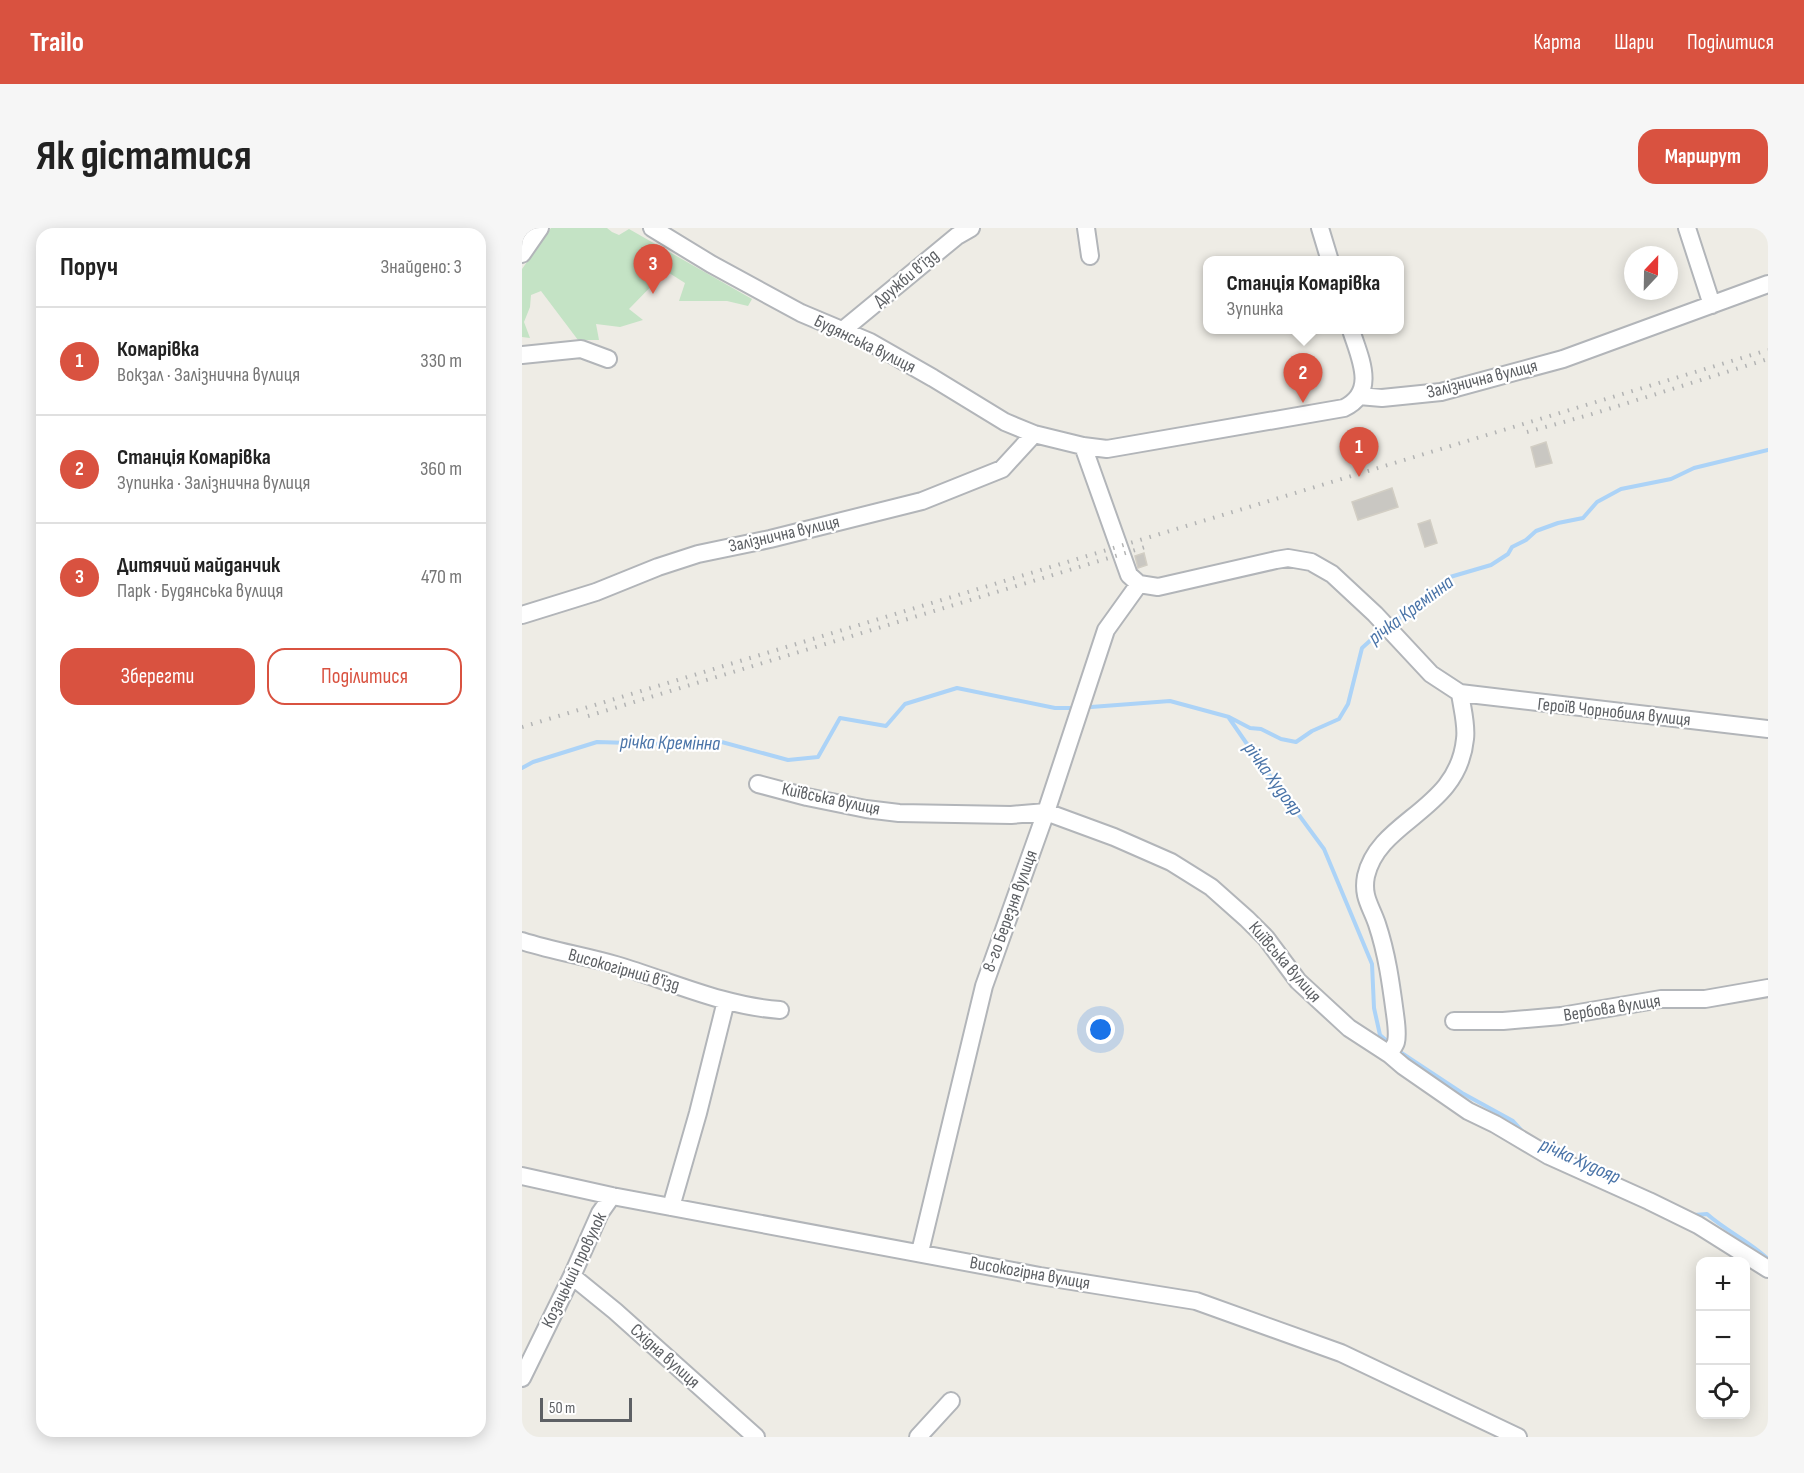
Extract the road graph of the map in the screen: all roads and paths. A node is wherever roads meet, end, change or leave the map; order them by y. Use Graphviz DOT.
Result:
graph roads {
  1 [pos="540,228"];
  2 [pos="652,228"];
  3 [pos="1086,228"];
  4 [pos="1320,228"];
  5 [pos="1687,228"];
  6 [pos="962,231"];
  7 [pos="522,254"];
  8 [pos="1090,256"];
  9 [pos="1328,256"];
  10 [pos="1768,284"];
  11 [pos="1712,305"];
  12 [pos="843,330"];
  13 [pos="1352,334"];
  14 [pos="522,355"];
  15 [pos="608,359"];
  16 [pos="1359,396"];
  17 [pos="1034,434"];
  18 [pos="1083,446"];
  19 [pos="1139,584"];
  20 [pos="522,615"];
  21 [pos="1460,693"];
  22 [pos="1768,729"];
  23 [pos="758,783"];
  24 [pos="1046,812"];
  25 [pos="522,940"];
  26 [pos="1768,988"];
  27 [pos="726,1001"];
  28 [pos="780,1010"];
  29 [pos="1454,1021"];
  30 [pos="1389,1054"];
  31 [pos="522,1176"];
  32 [pos="612,1196"];
  33 [pos="671,1207"];
  34 [pos="920,1252"];
  35 [pos="1768,1269"];
  36 [pos="572,1276"];
  37 [pos="522,1378"];
  38 [pos="951,1401"];
  39 [pos="756,1437"];
  40 [pos="918,1437"];
  41 [pos="1518,1437"];
  1 -- 7 [label="street"];
  2 -- 12 [label="street, Будянська вулиця"];
  3 -- 8 [label="street"];
  4 -- 9 [label="street"];
  5 -- 11 [label="street"];
  6 -- 12 [label="street, Дружби в’їзд"];
  10 -- 11 [label="street, Залізнична вулиця"];
  11 -- 16 [label="street, Залізнична вулиця"];
  12 -- 17 [label="street, Будянська вулиця"];
  13 -- 16 [label="street"];
  14 -- 15 [label="street"];
  16 -- 18 [label="street"];
  17 -- 18 [label="street, Будянська вулиця"];
  17 -- 20 [label="street, Залізнична вулиця"];
  18 -- 19 [label="street"];
  19 -- 21 [label="street, Героїв Чорнобиля вулиця"];
  19 -- 24 [label="street, 8-го Березня вулиця"];
  21 -- 22 [label="street, Героїв Чорнобиля вулиця"];
  21 -- 30 [label="street"];
  23 -- 24 [label="street, Київська вулиця"];
  24 -- 30 [label="street, Київська вулиця"];
  24 -- 34 [label="street, 8-го Березня вулиця"];
  25 -- 27 [label="street, Високогірний в'їзд"];
  26 -- 29 [label="street, Вербова вулиця"];
  27 -- 28 [label="street, Високогірний в'їзд"];
  27 -- 33 [label="street"];
  30 -- 35 [label="street, Київська вулиця"];
  31 -- 32 [label="street, Високогірна вулиця"];
  32 -- 33 [label="street, Високогірна вулиця"];
  32 -- 36 [label="street, Козацький провулок"];
  33 -- 34 [label="street, Високогірна вулиця"];
  34 -- 41 [label="street, Високогірна вулиця"];
  36 -- 37 [label="street, Козацький провулок"];
  36 -- 39 [label="street, Східна вулиця"];
  38 -- 40 [label="street"];
}
